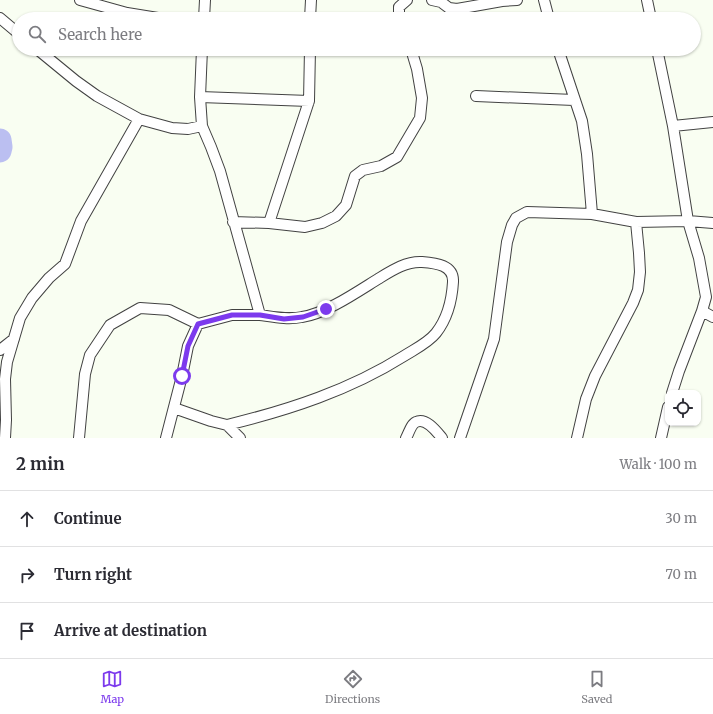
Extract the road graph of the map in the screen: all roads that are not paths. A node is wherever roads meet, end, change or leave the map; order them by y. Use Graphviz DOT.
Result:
graph roads {
  1 [pos="80,0"];
  2 [pos="205,0"];
  3 [pos="311,0"];
  4 [pos="407,0"];
  5 [pos="432,0"];
  6 [pos="517,0"];
  7 [pos="544,0"];
  8 [pos="647,0"];
  9 [pos="127,12"];
  10 [pos="204,12"];
  11 [pos="310,12"];
  12 [pos="399,12"];
  13 [pos="547,12"];
  14 [pos="650,12"];
  15 [pos="0,18"];
  16 [pos="12,28"];
  17 [pos="46,56"];
  18 [pos="202,56"];
  19 [pos="310,56"];
  20 [pos="413,56"];
  21 [pos="560,56"];
  22 [pos="658,56"];
  23 [pos="476,96"];
  24 [pos="200,97"];
  25 [pos="574,100"];
  26 [pos="310,101"];
  27 [pos="139,119"];
  28 [pos="713,122"];
  29 [pos="202,126"];
  30 [pos="673,126"];
  31 [pos="592,214"];
  32 [pos="688,221"];
  33 [pos="233,222"];
  34 [pos="636,222"];
  35 [pos="269,223"];
  36 [pos="713,223"];
  37 [pos="702,311"];
  38 [pos="260,315"];
  39 [pos="713,317"];
  40 [pos="198,324"];
  41 [pos="14,339"];
  42 [pos="0,350"];
  43 [pos="673,390"];
  44 [pos="174,408"];
  45 [pos="665,420"];
  46 [pos="227,425"];
  47 [pos="4,438"];
  48 [pos="79,438"];
  49 [pos="166,438"];
  50 [pos="240,438"];
  51 [pos="406,438"];
  52 [pos="442,438"];
  53 [pos="460,438"];
  54 [pos="577,438"];
  55 [pos="661,438"];
  1 -- 9 [label="street"];
  2 -- 10 [label="street"];
  3 -- 11 [label="street"];
  4 -- 12 [label="street"];
  5 -- 6 [label="street"];
  7 -- 13 [label="street"];
  8 -- 14 [label="street"];
  15 -- 16 [label="street"];
  17 -- 27 [label="street"];
  18 -- 24 [label="street"];
  19 -- 26 [label="street"];
  20 -- 35 [label="street"];
  21 -- 25 [label="street"];
  22 -- 30 [label="street"];
  23 -- 25 [label="street"];
  24 -- 26 [label="street"];
  24 -- 29 [label="street"];
  25 -- 31 [label="street"];
  26 -- 35 [label="street"];
  27 -- 29 [label="street"];
  27 -- 41 [label="street"];
  28 -- 30 [label="street"];
  29 -- 33 [label="street"];
  30 -- 32 [label="street"];
  31 -- 34 [label="street"];
  31 -- 53 [label="street"];
  32 -- 34 [label="street"];
  32 -- 36 [label="street"];
  32 -- 37 [label="street"];
  33 -- 35 [label="street"];
  33 -- 38 [label="street"];
  34 -- 54 [label="street"];
  37 -- 39 [label="street"];
  37 -- 43 [label="street"];
  38 -- 40 [label="street"];
  38 -- 46 [label="street"];
  40 -- 44 [label="street"];
  40 -- 48 [label="street"];
  41 -- 42 [label="street"];
  41 -- 47 [label="street"];
  44 -- 46 [label="street"];
  44 -- 49 [label="street"];
  45 -- 55 [label="street"];
  46 -- 50 [label="street"];
  51 -- 52 [label="street"];
}
